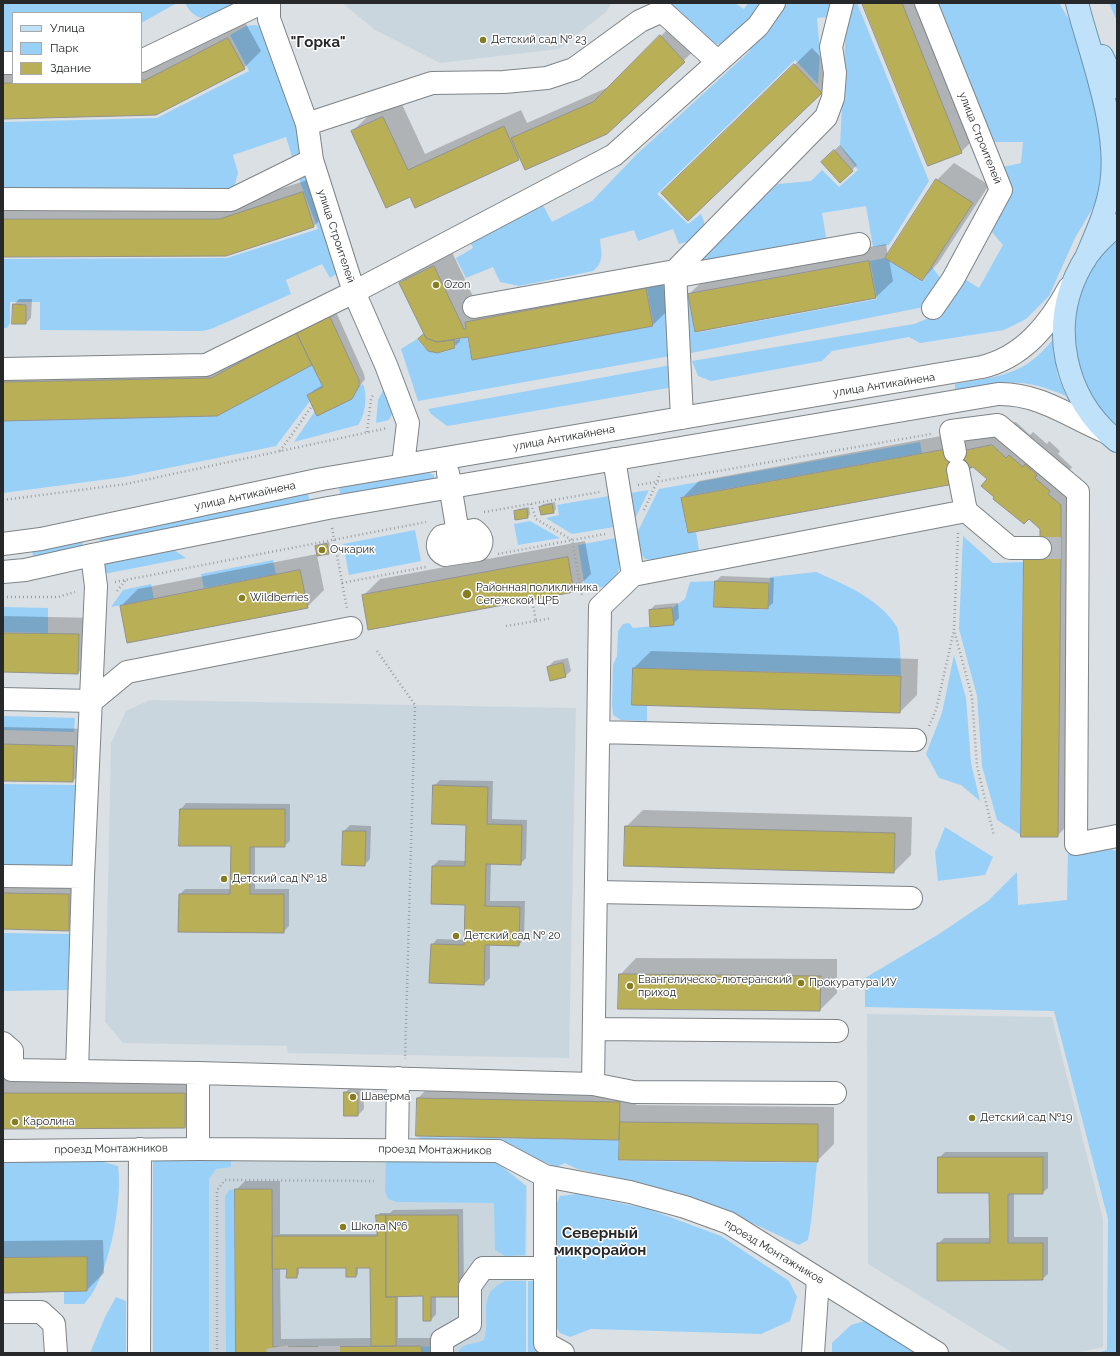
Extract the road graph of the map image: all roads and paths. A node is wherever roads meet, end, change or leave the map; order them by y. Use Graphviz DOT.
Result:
graph roads {
  1 [pos="774,3"];
  2 [pos="842,3"];
  3 [pos="926,3"];
  4 [pos="1077,3"];
  5 [pos="262,7"];
  6 [pos="142,61"];
  7 [pos="718,62"];
  8 [pos="1117,87"];
  9 [pos="307,124"];
  10 [pos="312,160"];
  11 [pos="3,199"];
  12 [pos="1117,225"];
  13 [pos="859,244"];
  14 [pos="1083,263"];
  15 [pos="675,271"];
  16 [pos="354,292"];
  17 [pos="474,307"];
  18 [pos="933,308"];
  19 [pos="3,369"];
  20 [pos="371,399"];
  21 [pos="312,406"];
  22 [pos="682,418"];
  23 [pos="408,423"];
  24 [pos="367,432"];
  25 [pos="1112,436"];
  26 [pos="665,450"];
  27 [pos="280,452"];
  28 [pos="446,458"];
  29 [pos="614,459"];
  30 [pos="403,465"];
  31 [pos="450,486"];
  32 [pos="3,500"];
  33 [pos="531,504"];
  34 [pos="963,512"];
  35 [pos="641,516"];
  36 [pos="332,527"];
  37 [pos="458,533"];
  38 [pos="3,544"];
  39 [pos="1059,548"];
  40 [pos="92,555"];
  41 [pos="3,572"];
  42 [pos="633,575"];
  43 [pos="532,600"];
  44 [pos="600,607"];
  45 [pos="551,618"];
  46 [pos="536,621"];
  47 [pos="506,626"];
  48 [pos="351,628"];
  49 [pos="954,630"];
  50 [pos="377,651"];
  51 [pos="3,699"];
  52 [pos="92,701"];
  53 [pos="599,732"];
  54 [pos="921,735"];
  55 [pos="994,836"];
  56 [pos="1117,836"];
  57 [pos="3,876"];
  58 [pos="83,877"];
  59 [pos="596,892"];
  60 [pos="911,898"];
  61 [pos="594,1029"];
  62 [pos="837,1031"];
  63 [pos="3,1044"];
  64 [pos="77,1071"];
  65 [pos="198,1073"];
  66 [pos="398,1078"];
  67 [pos="593,1084"];
  68 [pos="836,1093"];
  69 [pos="140,1149"];
  70 [pos="198,1149"];
  71 [pos="397,1149"];
  72 [pos="3,1150"];
  73 [pos="545,1176"];
  74 [pos="374,1181"];
  75 [pos="545,1268"];
  76 [pos="818,1278"];
  77 [pos="3,1312"];
  78 [pos="56,1353"];
  79 [pos="139,1353"];
  80 [pos="217,1353"];
  81 [pos="442,1353"];
  82 [pos="563,1353"];
  83 [pos="813,1353"];
  84 [pos="937,1353"];
  1 -- 7 [label="street"];
  2 -- 15 [label="street"];
  3 -- 18 [label="street, улица Строителей"];
  4 -- 8 [label="main road"];
  4 -- 14 [label="main road"];
  5 -- 6 [label="street"];
  5 -- 9 [label="street, улица Строителей"];
  7 -- 9 [label="street"];
  7 -- 16 [label="street"];
  9 -- 10 [label="street, улица Строителей"];
  10 -- 11 [label="street"];
  10 -- 16 [label="street, улица Строителей"];
  12 -- 14 [label="main road"];
  13 -- 15 [label="street"];
  14 -- 22 [label="street, улица Антикайнена"];
  14 -- 25 [label="main road"];
  15 -- 17 [label="street"];
  15 -- 22 [label="street"];
  16 -- 19 [label="street"];
  16 -- 23 [label="street, улица Строителей"];
  20 -- 24 [label="path"];
  21 -- 27 [label="path"];
  22 -- 28 [label="street, улица Антикайнена"];
  23 -- 24 [label="path"];
  23 -- 30 [label="street, улица Строителей"];
  24 -- 27 [label="path"];
  25 -- 26 [label="street"];
  26 -- 29 [label="street"];
  26 -- 35 [label="path"];
  27 -- 32 [label="path"];
  28 -- 30 [label="street, улица Антикайнена"];
  28 -- 31 [label="street"];
  29 -- 31 [label="street"];
  29 -- 42 [label="street"];
  30 -- 38 [label="street, улица Антикайнена"];
  31 -- 37 [label="street"];
  31 -- 40 [label="street"];
  33 -- 44 [label="path"];
  34 -- 39 [label="street"];
  34 -- 39 [label="street"];
  34 -- 42 [label="street"];
  34 -- 49 [label="path"];
  36 -- 48 [label="path"];
  39 -- 56 [label="street"];
  40 -- 41 [label="street"];
  40 -- 52 [label="street"];
  42 -- 44 [label="street"];
  43 -- 46 [label="path"];
  44 -- 53 [label="street"];
  45 -- 46 [label="path"];
  46 -- 47 [label="path"];
  48 -- 52 [label="street"];
  49 -- 54 [label="path"];
  49 -- 55 [label="path"];
  50 -- 66 [label="path"];
  51 -- 52 [label="street"];
  52 -- 58 [label="street"];
  53 -- 54 [label="street"];
  53 -- 59 [label="street"];
  57 -- 58 [label="street"];
  58 -- 64 [label="street"];
  59 -- 60 [label="street"];
  59 -- 61 [label="street"];
  61 -- 62 [label="street"];
  61 -- 67 [label="street"];
  63 -- 64 [label="street"];
  64 -- 65 [label="street"];
  65 -- 66 [label="street"];
  65 -- 70 [label="street"];
  66 -- 67 [label="street"];
  66 -- 71 [label="street"];
  67 -- 68 [label="street"];
  69 -- 70 [label="street, проезд Монтажников"];
  69 -- 72 [label="street, проезд Монтажников"];
  69 -- 79 [label="street"];
  70 -- 71 [label="street, проезд Монтажников"];
  71 -- 73 [label="street, проезд Монтажников"];
  73 -- 75 [label="street"];
  73 -- 76 [label="street, проезд Монтажников"];
  74 -- 80 [label="path"];
  75 -- 81 [label="street"];
  75 -- 82 [label="street"];
  76 -- 83 [label="street"];
  76 -- 84 [label="street, проезд Монтажников"];
  77 -- 78 [label="street"];
}
